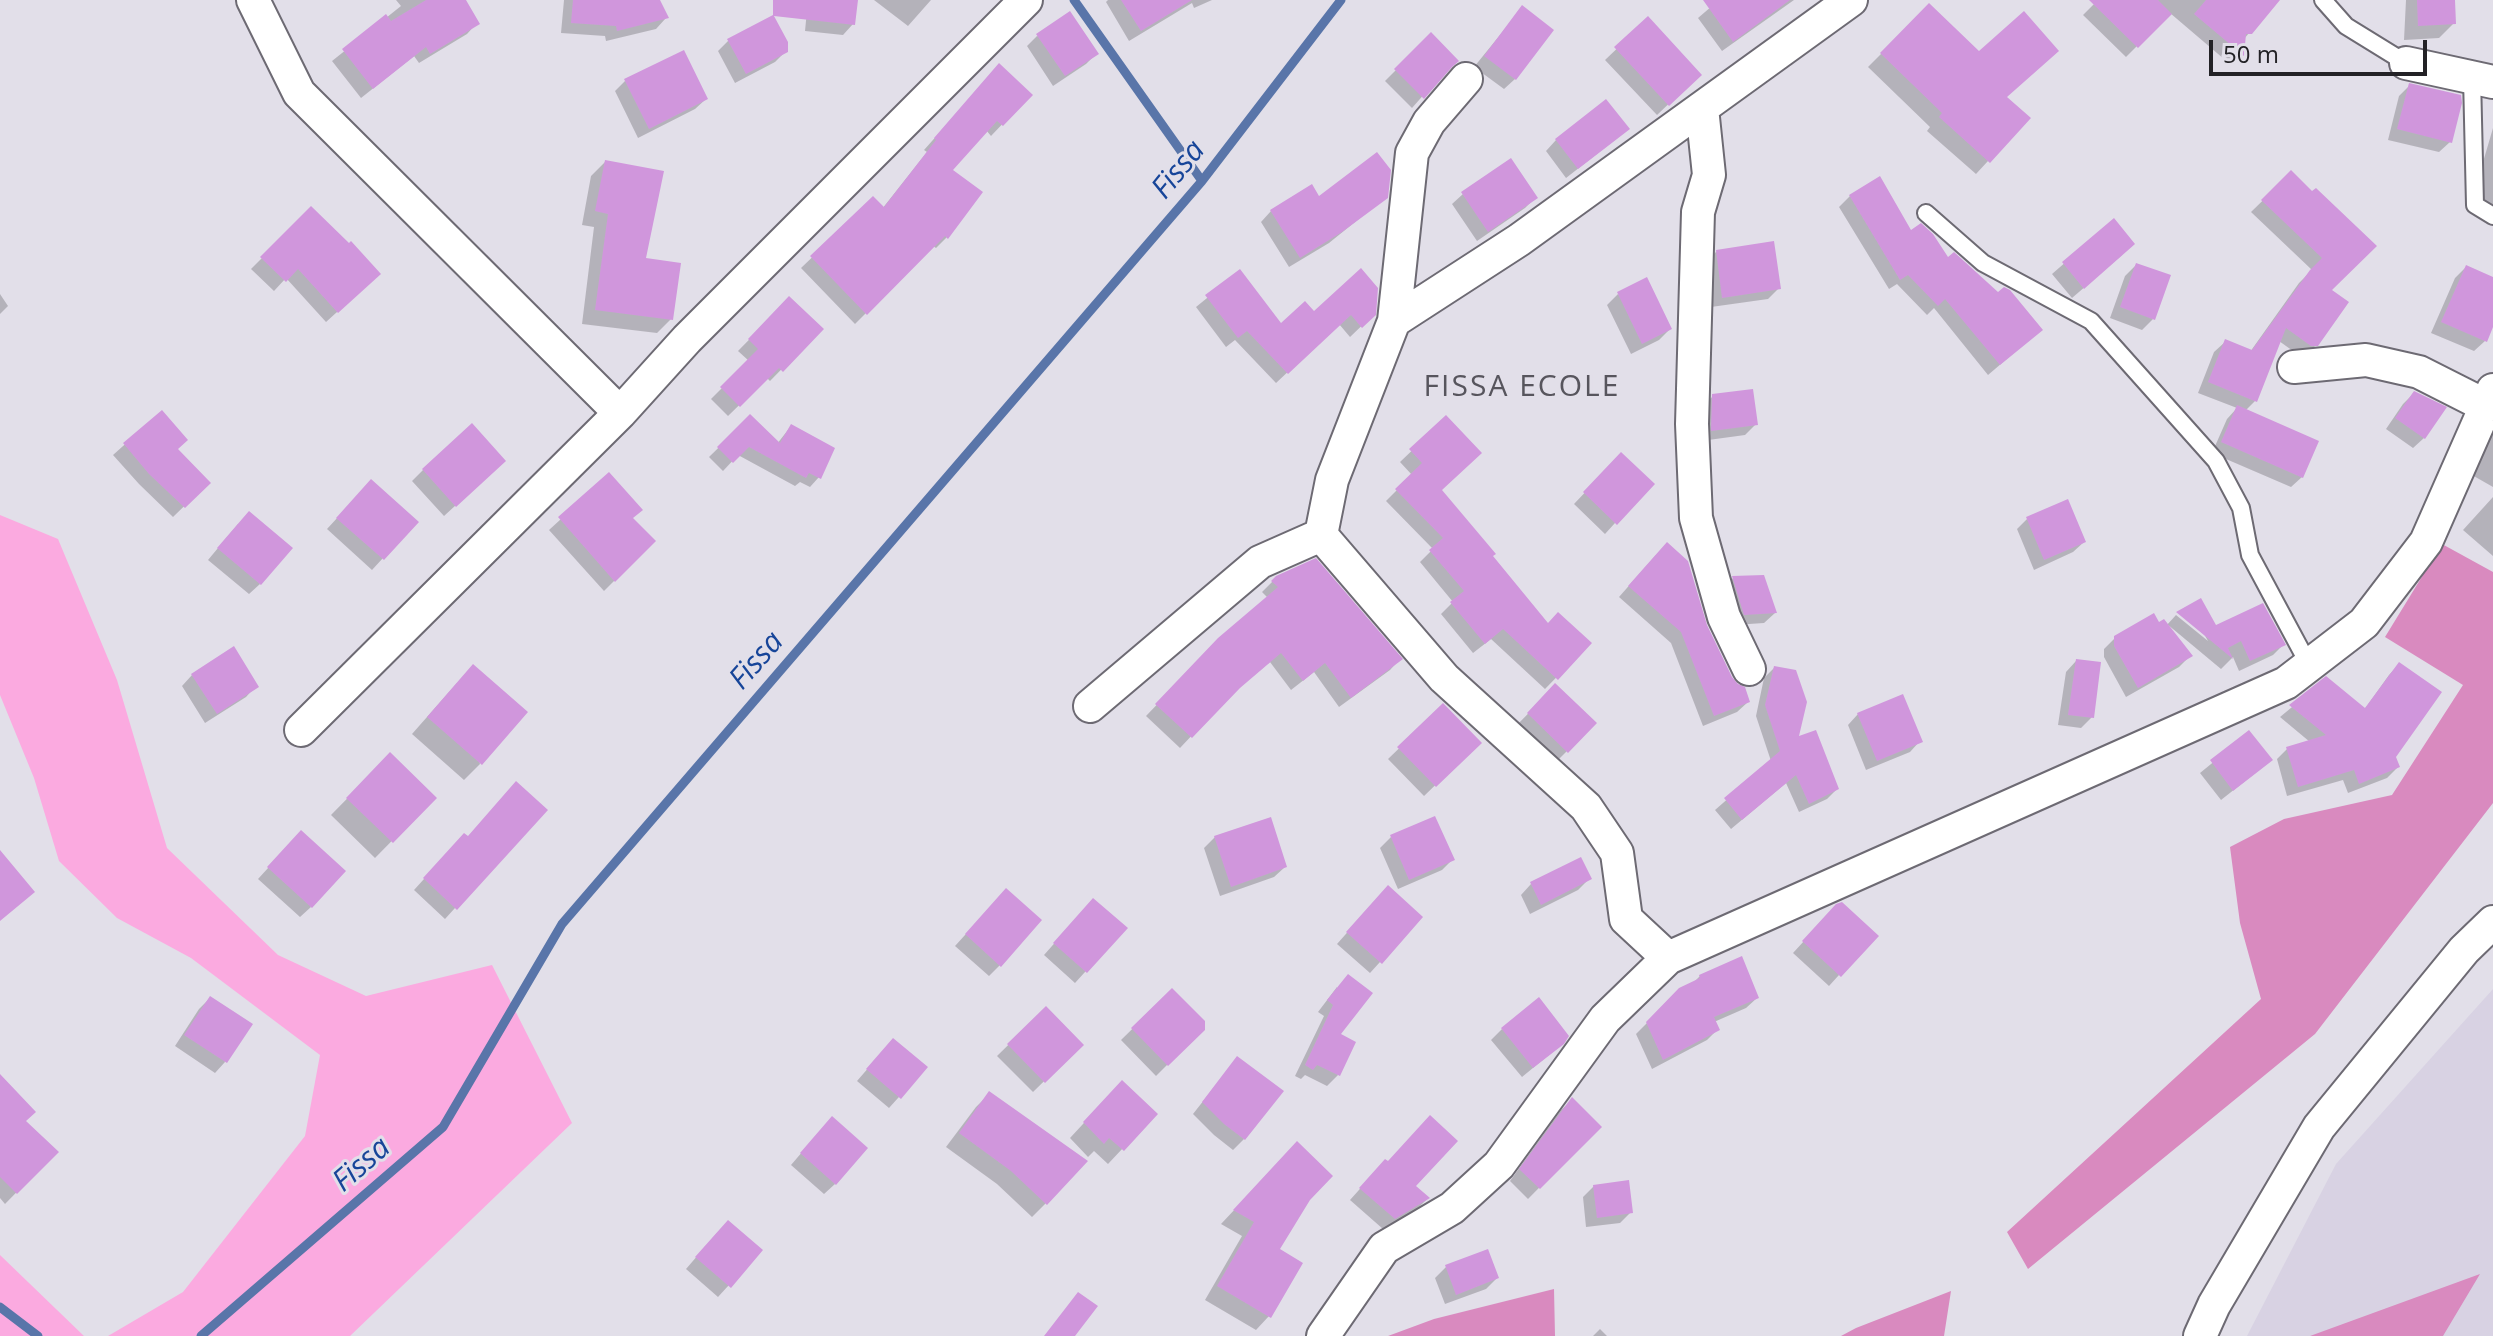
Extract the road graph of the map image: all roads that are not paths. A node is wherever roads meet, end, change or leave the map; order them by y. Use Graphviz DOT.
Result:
graph roads {
  1 [pos="253,0"];
  2 [pos="1026,0"];
  3 [pos="1851,0"];
  4 [pos="2323,0"];
  5 [pos="2406,63"];
  6 [pos="1466,79"];
  7 [pos="2482,80"];
  8 [pos="1702,108"];
  9 [pos="1926,213"];
  10 [pos="2493,216"];
  11 [pos="1394,321"];
  12 [pos="2294,367"];
  13 [pos="2490,398"];
  14 [pos="620,413"];
  15 [pos="1321,535"];
  16 [pos="2309,665"];
  17 [pos="1749,669"];
  18 [pos="1090,706"];
  19 [pos="301,730"];
  20 [pos="2493,922"];
  21 [pos="1668,958"];
  22 [pos="1323,1336"];
  23 [pos="2200,1336"];
  1 -- 14 [label="street"];
  2 -- 14 [label="street"];
  3 -- 8 [label="street"];
  4 -- 5 [label="lane"];
  5 -- 7 [label="street"];
  6 -- 11 [label="street"];
  7 -- 10 [label="lane"];
  8 -- 11 [label="street"];
  8 -- 17 [label="street"];
  9 -- 16 [label="lane"];
  11 -- 15 [label="street"];
  12 -- 13 [label="street"];
  13 -- 16 [label="street"];
  14 -- 19 [label="street"];
  15 -- 18 [label="street"];
  15 -- 21 [label="street"];
  16 -- 21 [label="street"];
  20 -- 23 [label="street"];
  21 -- 22 [label="street"];
}
